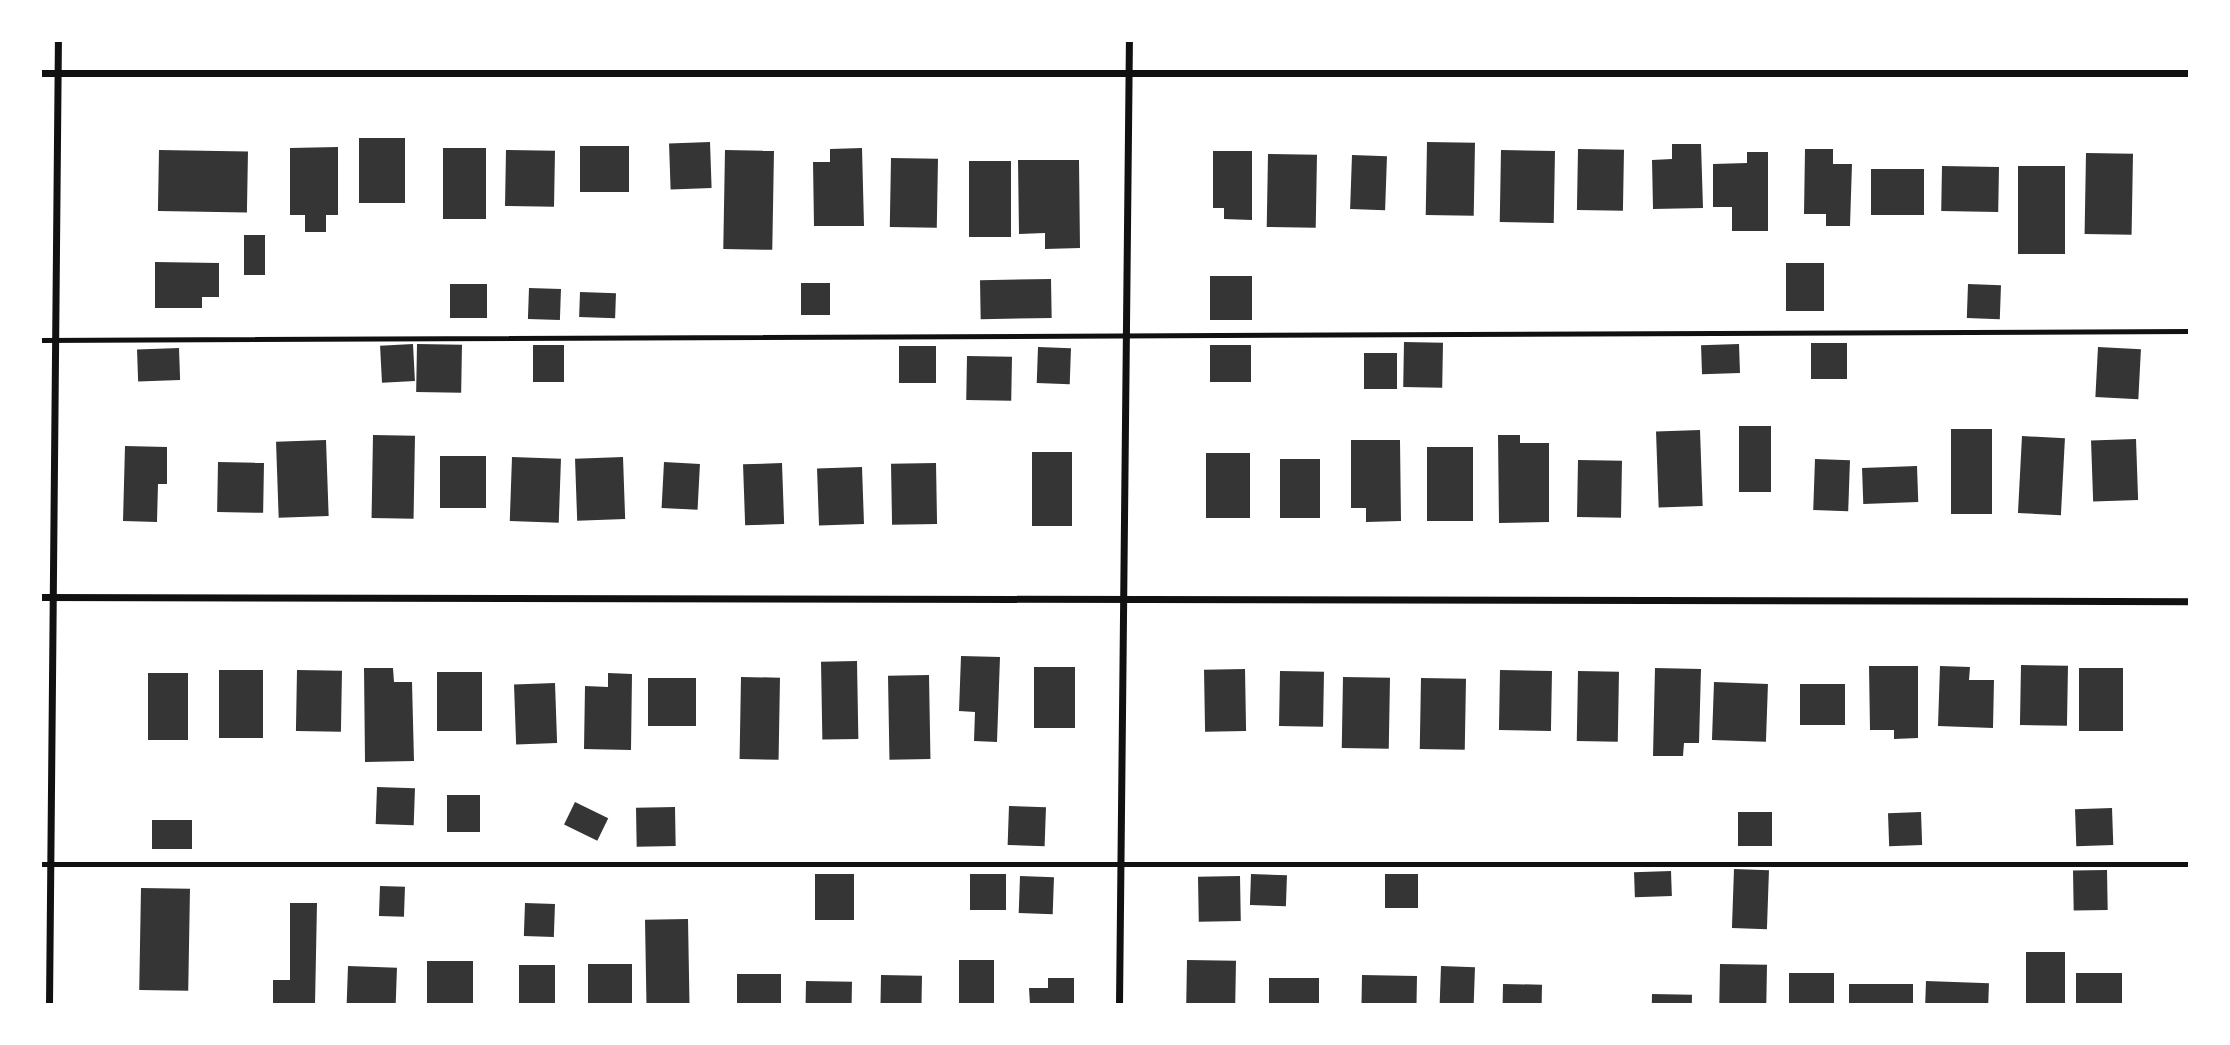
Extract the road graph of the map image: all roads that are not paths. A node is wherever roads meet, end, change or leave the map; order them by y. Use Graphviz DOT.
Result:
graph roads {
  1 [pos="58,40"];
  2 [pos="1129,40"];
  3 [pos="40,73"];
  4 [pos="58,73"];
  5 [pos="1128,73"];
  6 [pos="2190,73"];
  7 [pos="2190,331"];
  8 [pos="1125,333"];
  9 [pos="40,341"];
  10 [pos="57,341"];
  11 [pos="40,597"];
  12 [pos="52,597"];
  13 [pos="1126,600"];
  14 [pos="2190,601"];
  15 [pos="1122,861"];
  16 [pos="45,864"];
  17 [pos="2190,864"];
  18 [pos="49,1005"];
  19 [pos="1119,1005"];
  1 -- 4 [label="street"];
  2 -- 5 [label="street"];
  3 -- 4 [label="street"];
  4 -- 5 [label="street"];
  4 -- 10 [label="street"];
  5 -- 6 [label="street"];
  5 -- 8 [label="street"];
  7 -- 8 [label="lane"];
  8 -- 10 [label="lane"];
  8 -- 13 [label="street"];
  9 -- 10 [label="lane"];
  10 -- 12 [label="street"];
  11 -- 12 [label="street"];
  12 -- 13 [label="street"];
  12 -- 16 [label="street"];
  13 -- 14 [label="street"];
  13 -- 15 [label="street"];
  15 -- 16 [label="lane"];
  15 -- 17 [label="lane"];
  15 -- 19 [label="street"];
  16 -- 18 [label="street"];
}
